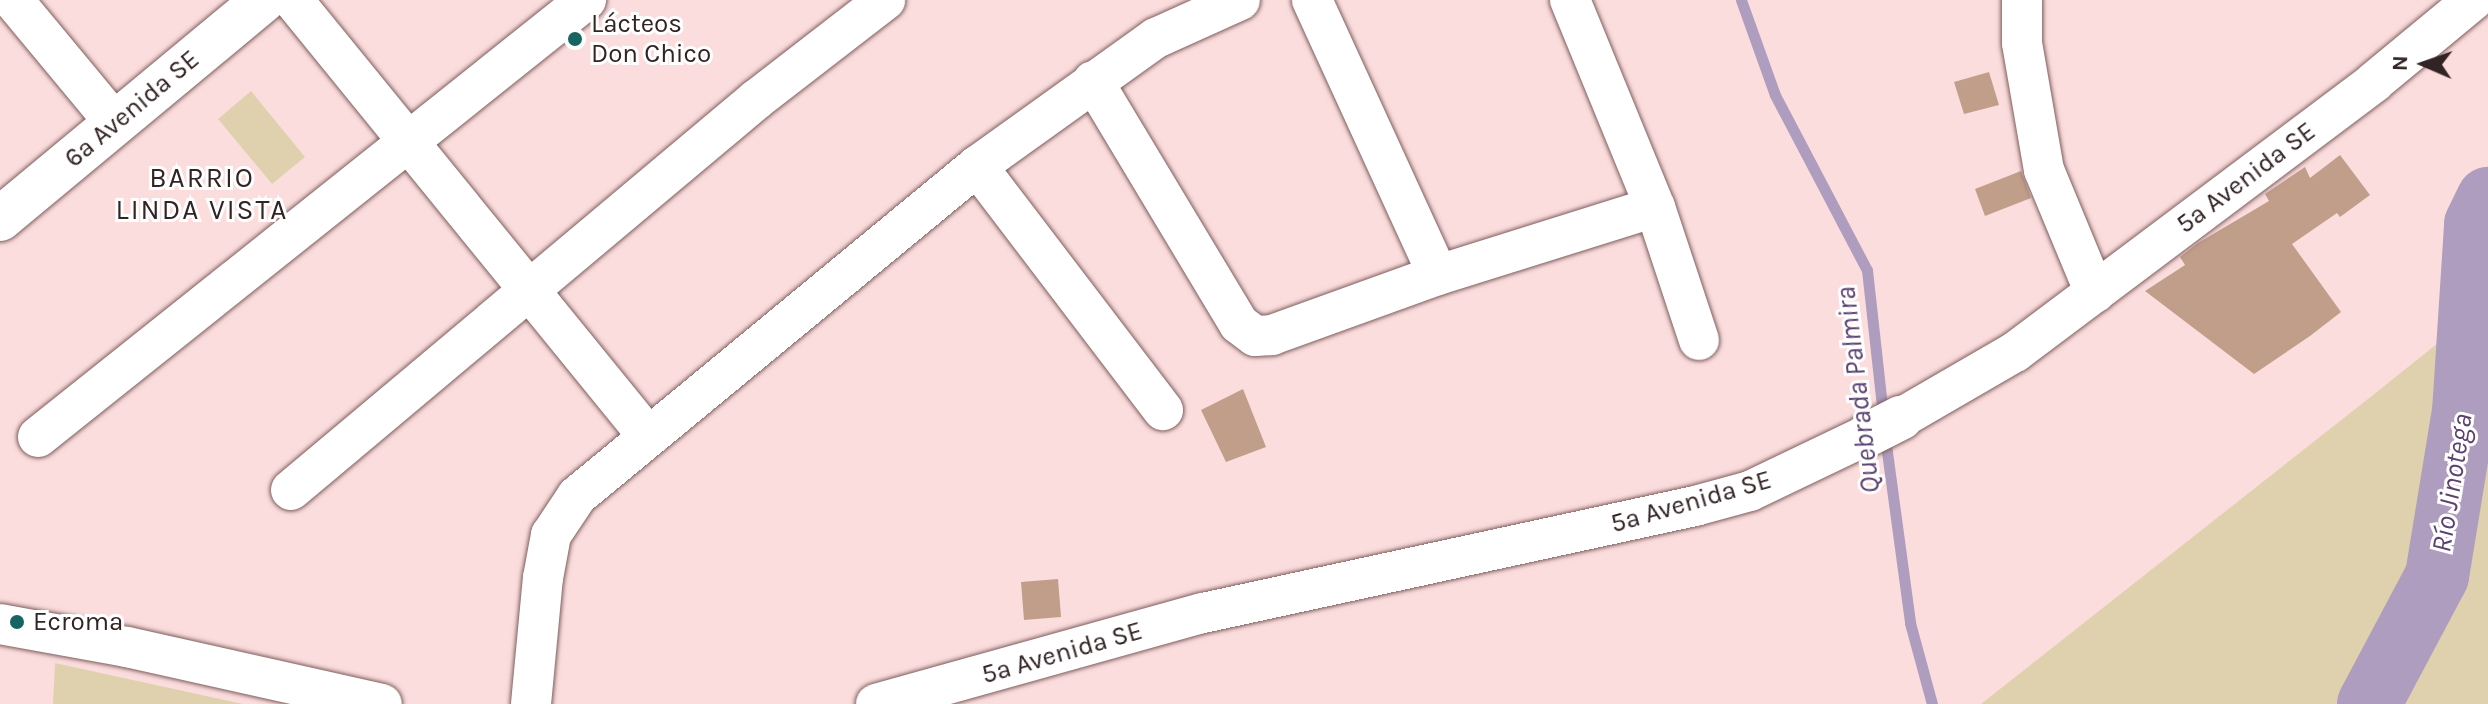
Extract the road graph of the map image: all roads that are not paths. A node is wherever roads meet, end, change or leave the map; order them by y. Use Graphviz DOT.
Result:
graph roads {
  1 [pos="13,0"];
  2 [pos="264,0"];
  3 [pos="293,0"];
  4 [pos="586,0"];
  5 [pos="885,0"];
  6 [pos="1240,0"];
  7 [pos="1312,0"];
  8 [pos="1570,0"];
  9 [pos="2022,0"];
  10 [pos="2473,0"];
  11 [pos="1093,81"];
  12 [pos="115,123"];
  13 [pos="409,138"];
  14 [pos="977,166"];
  15 [pos="1655,207"];
  16 [pos="0,219"];
  17 [pos="1438,275"];
  18 [pos="530,291"];
  19 [pos="2095,293"];
  20 [pos="1699,340"];
  21 [pos="1163,410"];
  22 [pos="647,435"];
  23 [pos="38,437"];
  24 [pos="291,490"];
  25 [pos="0,624"];
  26 [pos="382,704"];
  27 [pos="531,704"];
  28 [pos="876,704"];
  1 -- 12 [label="street"];
  2 -- 12 [label="street, 6a Avenida SE"];
  3 -- 13 [label="street"];
  4 -- 13 [label="street"];
  5 -- 18 [label="street"];
  6 -- 11 [label="street"];
  7 -- 17 [label="street"];
  8 -- 15 [label="street"];
  9 -- 19 [label="street"];
  10 -- 19 [label="street, 5a Avenida SE"];
  11 -- 14 [label="street"];
  11 -- 17 [label="street"];
  12 -- 16 [label="street, 6a Avenida SE"];
  13 -- 18 [label="street"];
  13 -- 23 [label="street"];
  14 -- 21 [label="street"];
  14 -- 22 [label="street"];
  15 -- 17 [label="street"];
  15 -- 20 [label="street"];
  18 -- 22 [label="street"];
  18 -- 24 [label="street"];
  19 -- 28 [label="street, 5a Avenida SE"];
  22 -- 27 [label="street"];
  25 -- 26 [label="street"];
}
